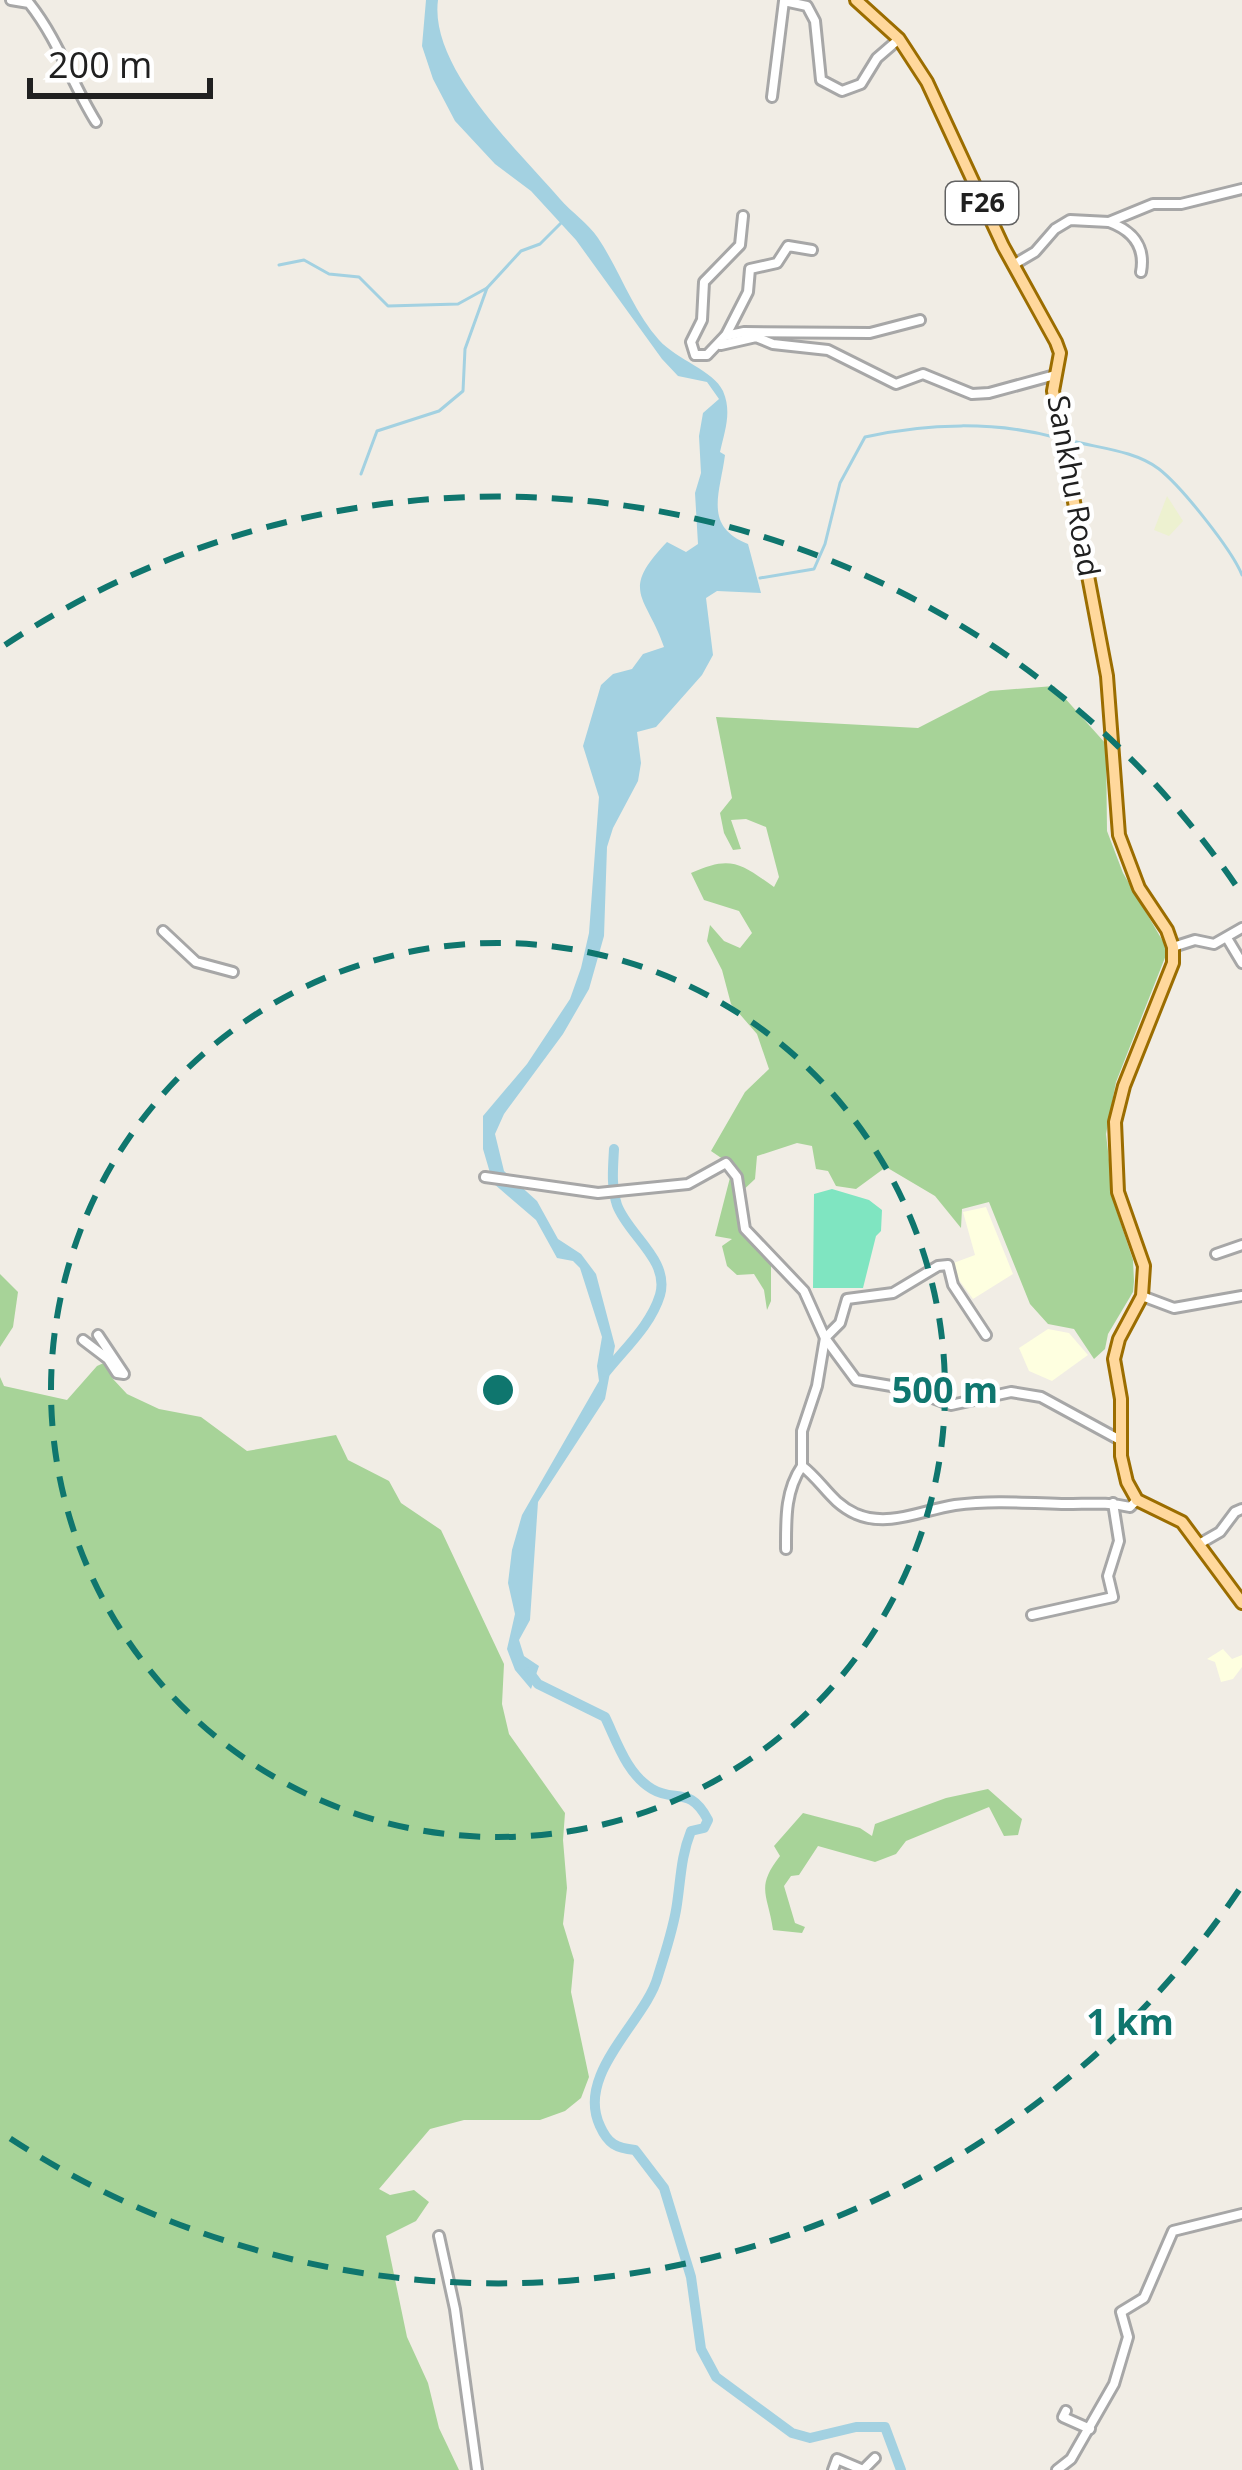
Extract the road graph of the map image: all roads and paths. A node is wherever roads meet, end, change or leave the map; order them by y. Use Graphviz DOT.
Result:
graph roads {
  1 [pos="10,0"];
  2 [pos="856,0"];
  3 [pos="898,39"];
  4 [pos="772,97"];
  5 [pos="96,122"];
  6 [pos="1242,189"];
  7 [pos="743,215"];
  8 [pos="1109,221"];
  9 [pos="812,250"];
  10 [pos="1013,265"];
  11 [pos="1141,272"];
  12 [pos="920,320"];
  13 [pos="722,341"];
  14 [pos="1054,375"];
  15 [pos="1242,928"];
  16 [pos="163,931"];
  17 [pos="1227,938"];
  18 [pos="1173,946"];
  19 [pos="1242,963"];
  20 [pos="232,971"];
  21 [pos="485,1177"];
  22 [pos="1242,1244"];
  23 [pos="1216,1254"];
  24 [pos="1142,1296"];
  25 [pos="1242,1296"];
  26 [pos="98,1335"];
  27 [pos="986,1335"];
  28 [pos="825,1338"];
  29 [pos="83,1340"];
  30 [pos="1120,1439"];
  31 [pos="802,1466"];
  32 [pos="1137,1500"];
  33 [pos="1112,1503"];
  34 [pos="1242,1509"];
  35 [pos="1198,1544"];
  36 [pos="786,1549"];
  37 [pos="1242,1603"];
  38 [pos="1032,1615"];
  39 [pos="1242,2214"];
  40 [pos="440,2236"];
  41 [pos="1066,2411"];
  42 [pos="1087,2433"];
  43 [pos="875,2458"];
  44 [pos="477,2470"];
  45 [pos="833,2470"];
  46 [pos="1057,2470"];
  1 -- 5 [label="street"];
  2 -- 3 [label="main road, Sankhu Road / F26"];
  3 -- 4 [label="street"];
  3 -- 10 [label="main road, Sankhu Road / F26"];
  6 -- 8 [label="street"];
  7 -- 13 [label="street"];
  8 -- 10 [label="street"];
  8 -- 11 [label="street"];
  9 -- 13 [label="street"];
  10 -- 14 [label="main road, Sankhu Road / F26"];
  12 -- 13 [label="street"];
  13 -- 14 [label="street"];
  14 -- 18 [label="main road, Sankhu Road / F26"];
  15 -- 17 [label="street"];
  16 -- 20 [label="street"];
  17 -- 18 [label="street"];
  17 -- 19 [label="street"];
  18 -- 24 [label="main road"];
  21 -- 28 [label="street"];
  22 -- 23 [label="street"];
  24 -- 25 [label="street"];
  24 -- 30 [label="main road"];
  26 -- 29 [label="street"];
  27 -- 28 [label="street"];
  28 -- 30 [label="street"];
  28 -- 31 [label="street"];
  30 -- 32 [label="main road"];
  31 -- 33 [label="street"];
  31 -- 36 [label="street"];
  32 -- 33 [label="street"];
  32 -- 35 [label="main road"];
  33 -- 38 [label="street"];
  34 -- 35 [label="street"];
  35 -- 37 [label="main road"];
  39 -- 42 [label="street"];
  40 -- 44 [label="street"];
  41 -- 42 [label="street"];
  42 -- 46 [label="street"];
  43 -- 45 [label="street"];
}
